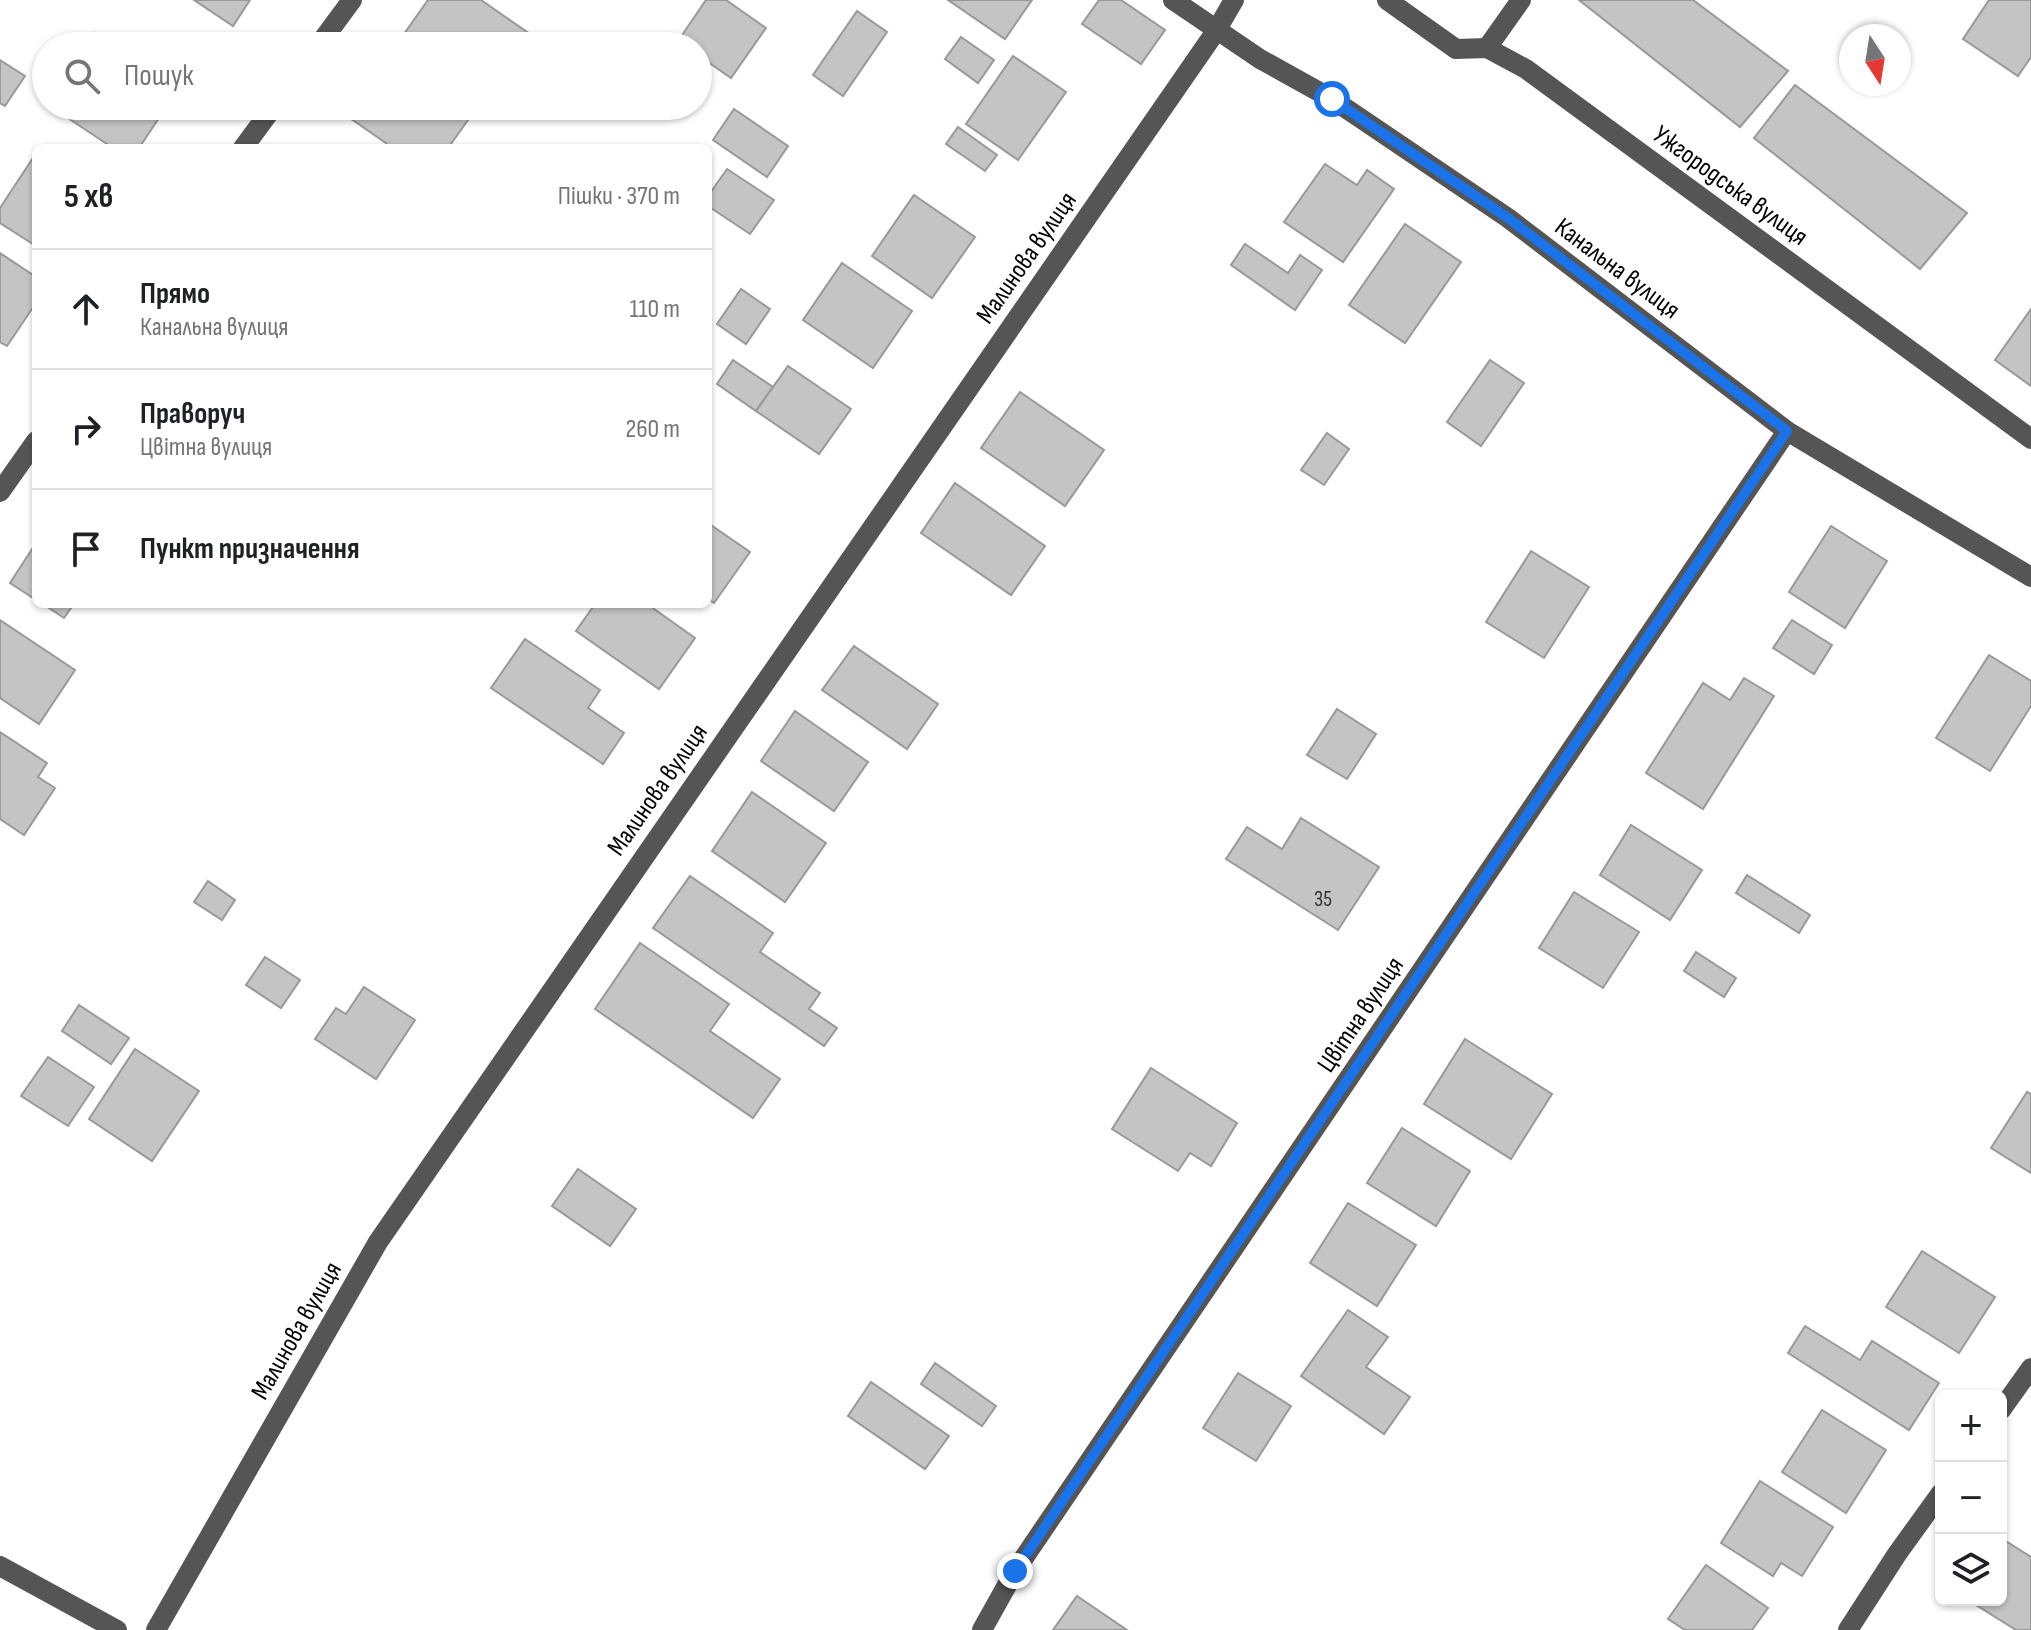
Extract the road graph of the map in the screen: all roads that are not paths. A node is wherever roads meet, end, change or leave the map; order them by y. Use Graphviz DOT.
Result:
graph roads {
  1 [pos="352,0"];
  2 [pos="1173,0"];
  3 [pos="1234,0"];
  4 [pos="1387,0"];
  5 [pos="1521,0"];
  6 [pos="1216,31"];
  7 [pos="328,32"];
  8 [pos="1487,48"];
  9 [pos="264,120"];
  10 [pos="246,144"];
  11 [pos="1787,431"];
  12 [pos="2031,439"];
  13 [pos="32,447"];
  14 [pos="0,492"];
  15 [pos="2031,577"];
  16 [pos="2031,1368"];
  17 [pos="2007,1402"];
  18 [pos="1935,1501"];
  19 [pos="0,1566"];
  20 [pos="117,1630"];
  21 [pos="156,1630"];
  22 [pos="982,1630"];
  23 [pos="1848,1630"];
  1 -- 7 [label="street"];
  2 -- 6 [label="street, Канальна вулиця"];
  3 -- 6 [label="street, Малинова вулиця"];
  4 -- 8 [label="street, Ужгородська вулиця"];
  5 -- 8 [label="street"];
  6 -- 11 [label="street, Канальна вулиця"];
  6 -- 21 [label="street, Малинова вулиця"];
  8 -- 12 [label="street, Ужгородська вулиця"];
  9 -- 10 [label="street"];
  11 -- 15 [label="street, Канальна вулиця"];
  11 -- 22 [label="street, Цвітна вулиця"];
  13 -- 14 [label="street"];
  16 -- 17 [label="street"];
  18 -- 23 [label="street"];
  19 -- 20 [label="street"];
}
